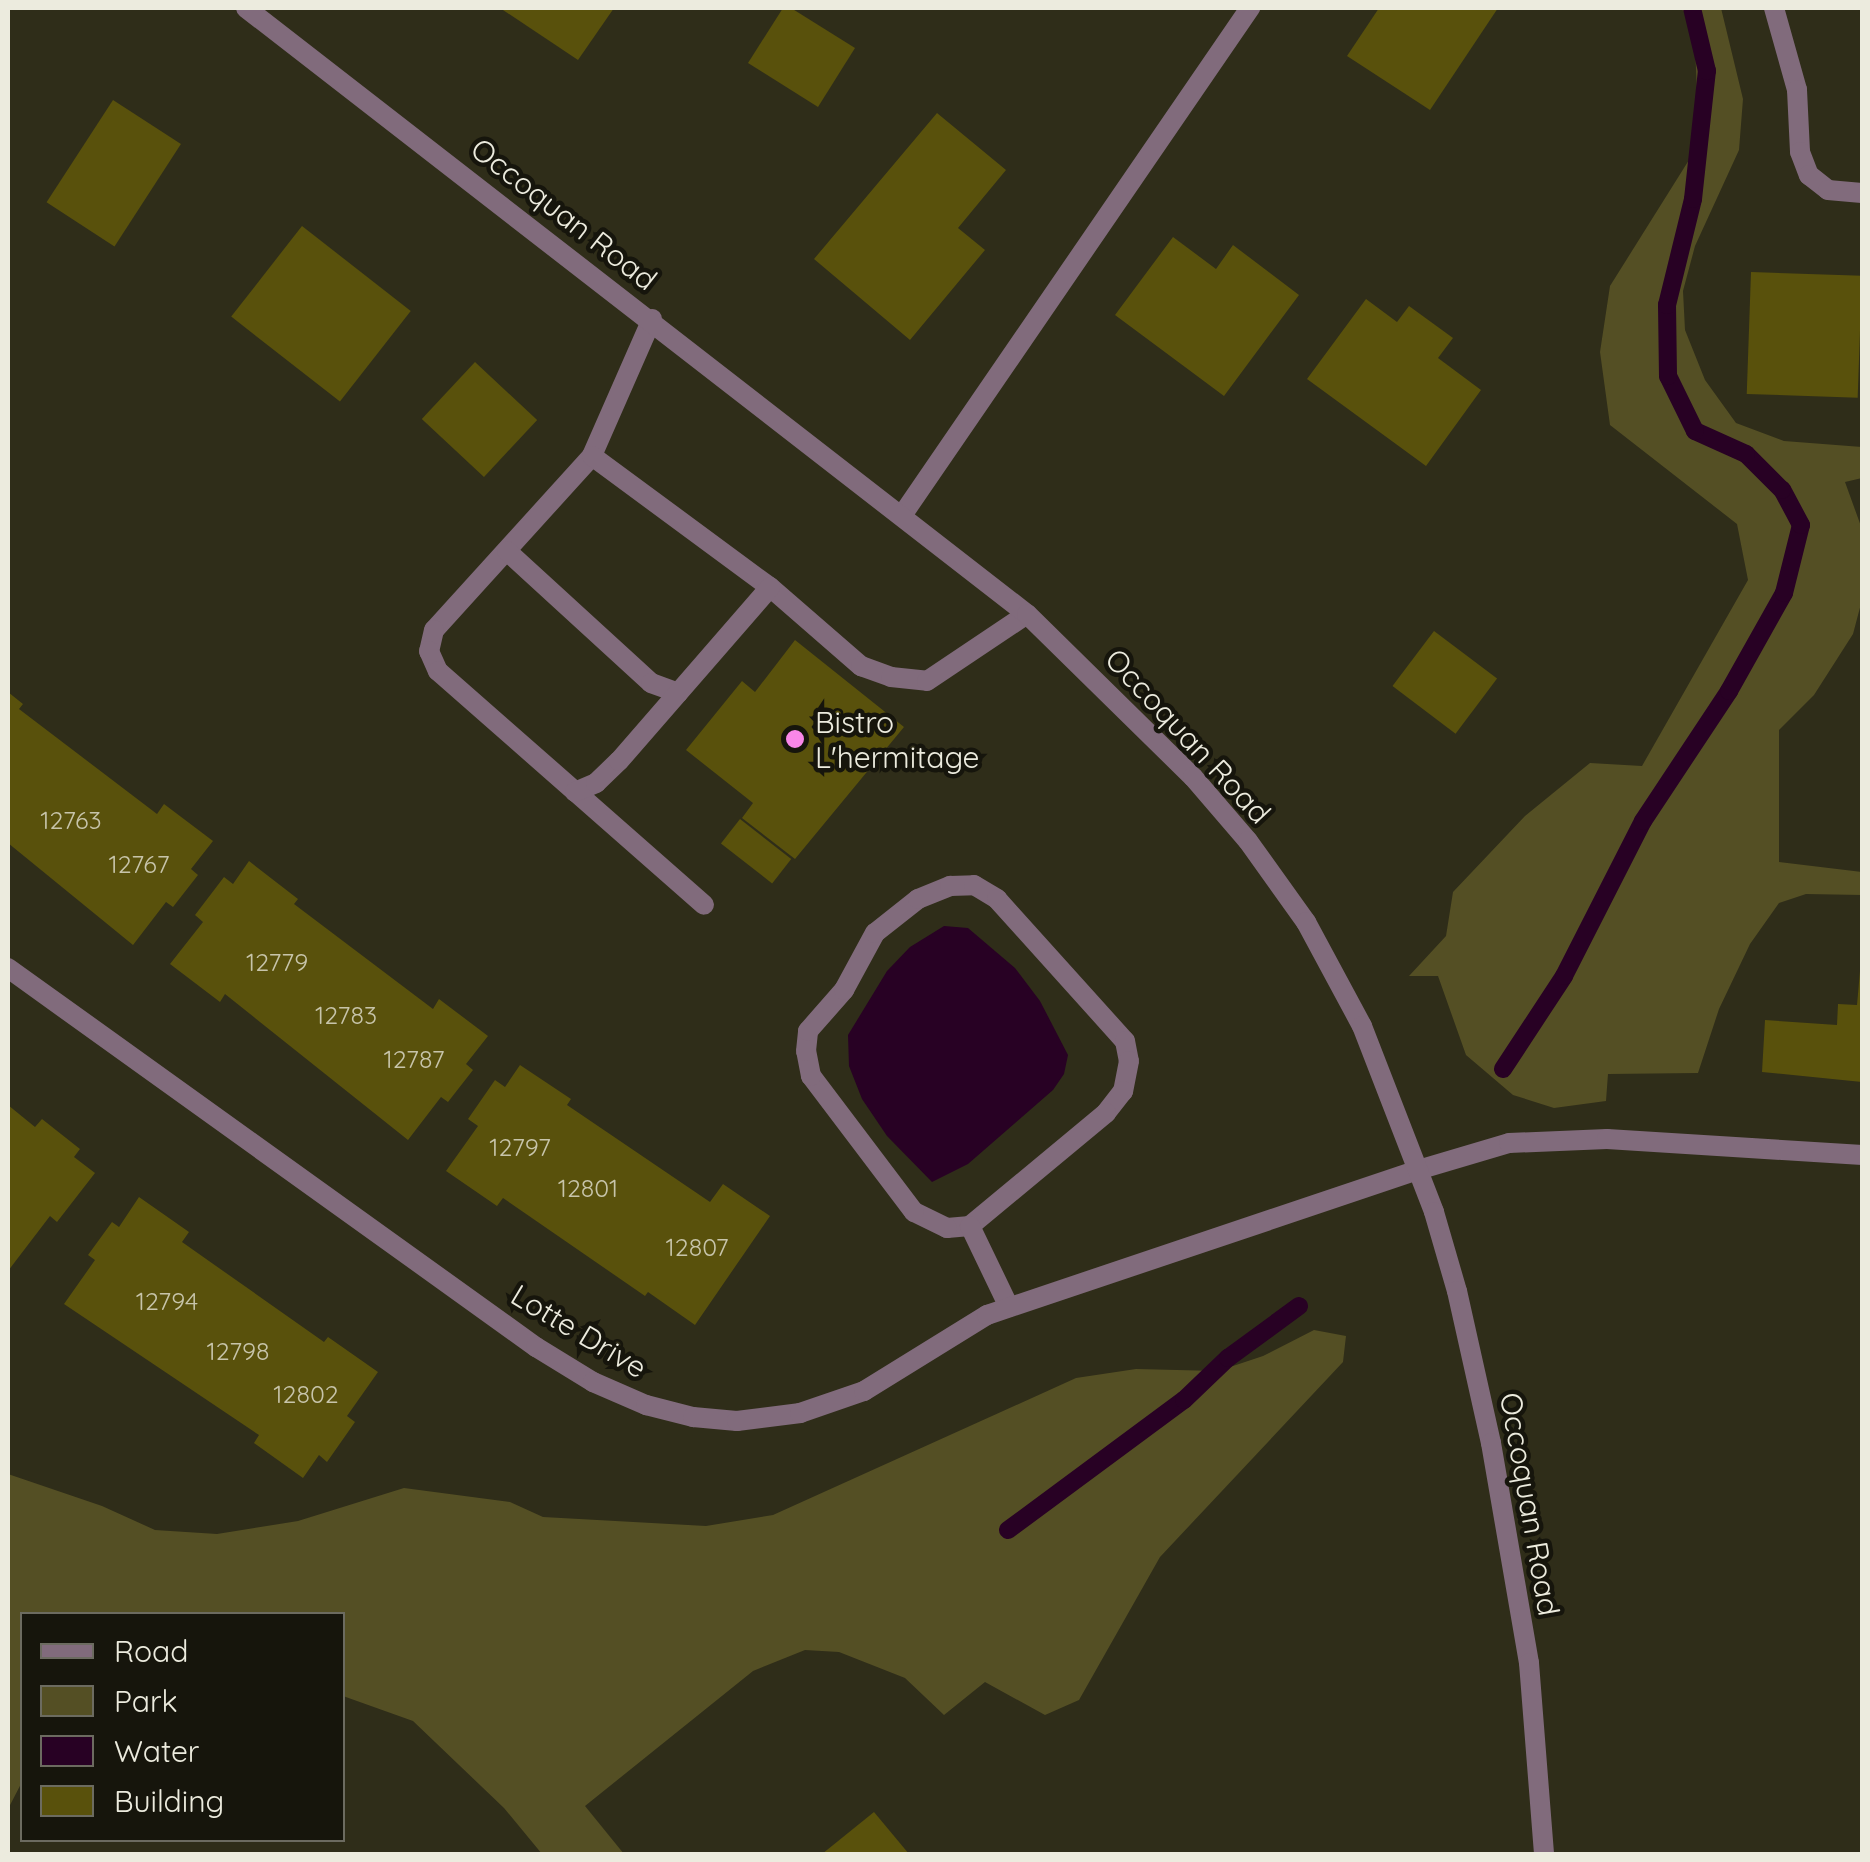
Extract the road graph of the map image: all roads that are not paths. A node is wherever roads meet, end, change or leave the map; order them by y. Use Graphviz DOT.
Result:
graph roads {
  1 [pos="246,8"];
  2 [pos="1250,8"];
  3 [pos="1774,8"];
  4 [pos="1862,193"];
  5 [pos="652,319"];
  6 [pos="592,456"];
  7 [pos="903,514"];
  8 [pos="506,551"];
  9 [pos="770,587"];
  10 [pos="1027,614"];
  11 [pos="678,693"];
  12 [pos="575,792"];
  13 [pos="704,905"];
  14 [pos="8,968"];
  15 [pos="1862,1156"];
  16 [pos="1418,1170"];
  17 [pos="970,1226"];
  18 [pos="1009,1307"];
  19 [pos="1544,1854"];
  1 -- 5 [label="street, Occoquan Road"];
  2 -- 7 [label="street"];
  3 -- 4 [label="street"];
  5 -- 6 [label="street"];
  5 -- 7 [label="street, Occoquan Road"];
  6 -- 8 [label="street"];
  6 -- 9 [label="street"];
  7 -- 10 [label="street, Occoquan Road"];
  8 -- 11 [label="street"];
  8 -- 12 [label="street"];
  9 -- 10 [label="street"];
  9 -- 11 [label="street"];
  10 -- 16 [label="street, Occoquan Road"];
  11 -- 12 [label="street"];
  12 -- 13 [label="street"];
  14 -- 18 [label="street, Lotte Drive"];
  15 -- 16 [label="street, Lotte Drive"];
  16 -- 18 [label="street, Lotte Drive"];
  16 -- 19 [label="street, Occoquan Road"];
  17 -- 17 [label="street"];
  17 -- 18 [label="street"];
}
